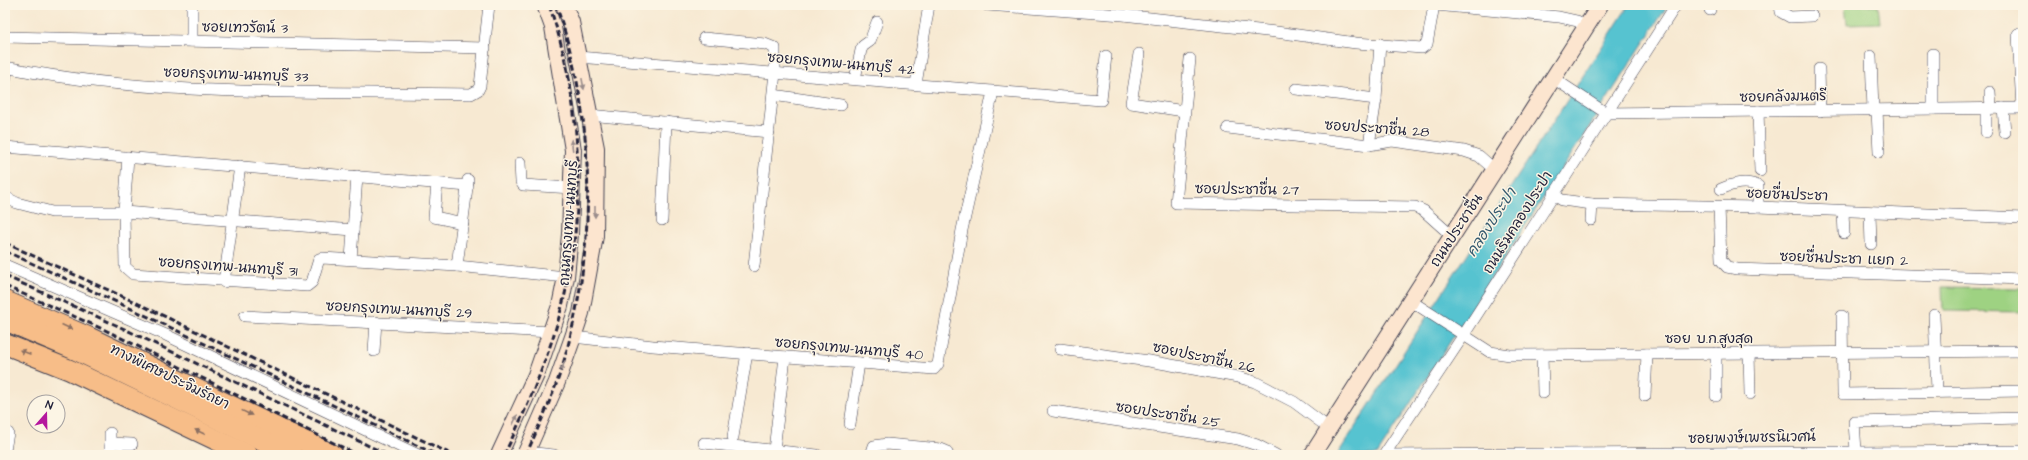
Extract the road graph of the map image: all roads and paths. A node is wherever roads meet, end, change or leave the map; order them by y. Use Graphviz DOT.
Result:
graph roads {
  1 [pos="192,5"];
  2 [pos="490,5"];
  3 [pos="546,5"];
  4 [pos="564,5"];
  5 [pos="929,5"];
  6 [pos="987,5"];
  7 [pos="1435,5"];
  8 [pos="1600,5"];
  9 [pos="1676,5"];
  10 [pos="1780,5"];
  11 [pos="1123,10"];
  12 [pos="1812,16"];
  13 [pos="877,22"];
  14 [pos="1586,27"];
  15 [pos="2018,34"];
  16 [pos="5,37"];
  17 [pos="704,38"];
  18 [pos="192,41"];
  19 [pos="1380,44"];
  20 [pos="485,48"];
  21 [pos="1139,54"];
  22 [pos="1932,54"];
  23 [pos="1106,56"];
  24 [pos="1871,56"];
  25 [pos="578,57"];
  26 [pos="1190,59"];
  27 [pos="2021,65"];
  28 [pos="1819,69"];
  29 [pos="775,73"];
  30 [pos="855,79"];
  31 [pos="5,82"];
  32 [pos="1559,82"];
  33 [pos="916,84"];
  34 [pos="1296,89"];
  35 [pos="993,92"];
  36 [pos="1990,92"];
  37 [pos="772,95"];
  38 [pos="1376,99"];
  39 [pos="841,105"];
  40 [pos="1988,108"];
  41 [pos="2003,108"];
  42 [pos="2022,108"];
  43 [pos="1933,109"];
  44 [pos="1875,110"];
  45 [pos="1184,111"];
  46 [pos="1758,111"];
  47 [pos="1820,111"];
  48 [pos="1603,112"];
  49 [pos="589,115"];
  50 [pos="666,122"];
  51 [pos="1228,128"];
  52 [pos="769,132"];
  53 [pos="1986,132"];
  54 [pos="2004,132"];
  55 [pos="1369,145"];
  56 [pos="5,147"];
  57 [pos="1878,152"];
  58 [pos="128,157"];
  59 [pos="520,163"];
  60 [pos="240,166"];
  61 [pos="1495,170"];
  62 [pos="1760,171"];
  63 [pos="357,176"];
  64 [pos="437,184"];
  65 [pos="595,184"];
  66 [pos="572,186"];
  67 [pos="1720,189"];
  68 [pos="1553,194"];
  69 [pos="5,197"];
  70 [pos="1592,204"];
  71 [pos="1719,207"];
  72 [pos="1758,208"];
  73 [pos="124,212"];
  74 [pos="1843,212"];
  75 [pos="1870,213"];
  76 [pos="2023,218"];
  77 [pos="662,220"];
  78 [pos="1591,220"];
  79 [pos="233,221"];
  80 [pos="463,222"];
  81 [pos="353,230"];
  82 [pos="1844,233"];
  83 [pos="1452,236"];
  84 [pos="1871,244"];
  85 [pos="351,259"];
  86 [pos="5,265"];
  87 [pos="457,266"];
  88 [pos="754,266"];
  89 [pos="566,277"];
  90 [pos="2023,280"];
  91 [pos="224,282"];
  92 [pos="5,301"];
  93 [pos="1411,301"];
  94 [pos="5,312"];
  95 [pos="1934,315"];
  96 [pos="245,316"];
  97 [pos="1842,316"];
  98 [pos="5,320"];
  99 [pos="376,322"];
  100 [pos="551,332"];
  101 [pos="1462,334"];
  102 [pos="574,337"];
  103 [pos="5,344"];
  104 [pos="1060,349"];
  105 [pos="374,351"];
  106 [pos="2023,351"];
  107 [pos="1843,352"];
  108 [pos="1935,352"];
  109 [pos="747,353"];
  110 [pos="1716,353"];
  111 [pos="1749,353"];
  112 [pos="1647,354"];
  113 [pos="1542,355"];
  114 [pos="785,357"];
  115 [pos="859,363"];
  116 [pos="1937,391"];
  117 [pos="2023,391"];
  118 [pos="1543,393"];
  119 [pos="1750,394"];
  120 [pos="1645,396"];
  121 [pos="1716,396"];
  122 [pos="1053,411"];
  123 [pos="2023,418"];
  124 [pos="850,424"];
  125 [pos="1329,428"];
  126 [pos="8,433"];
  127 [pos="734,437"];
  128 [pos="704,443"];
  129 [pos="132,444"];
  130 [pos="5,450"];
  131 [pos="774,450"];
  132 [pos="1856,451"];
  133 [pos="2023,451"];
  134 [pos="526,453"];
  135 [pos="110,455"];
  136 [pos="248,455"];
  137 [pos="292,455"];
  138 [pos="299,455"];
  139 [pos="333,455"];
  140 [pos="418,455"];
  141 [pos="499,455"];
  142 [pos="554,455"];
  143 [pos="817,455"];
  144 [pos="871,455"];
  145 [pos="948,455"];
  146 [pos="1276,455"];
  147 [pos="1312,455"];
  148 [pos="1384,455"];
  1 -- 18 [label="street"];
  2 -- 20 [label="street"];
  66 -- 3 [label="main road, ถนนกรุงเทพ-นนทบุรี, one-way"];
  4 -- 25 [label="main road, ถนนกรุงเทพ-นนทบุรี"];
  5 -- 33 [label="street"];
  6 -- 11 [label="street"];
  7 -- 14 [label="street"];
  7 -- 19 [label="street"];
  8 -- 14 [label="main road, ถนนประชาชื่น"];
  9 -- 48 [label="street, ถนนริมคลองประปา"];
  10 -- 12 [label="street"];
  11 -- 19 [label="street"];
  13 -- 30 [label="street"];
  14 -- 32 [label="main road, ถนนประชาชื่น"];
  15 -- 27 [label="street"];
  16 -- 18 [label="street, ซอยเทวรัตน์ 3"];
  17 -- 29 [label="street"];
  18 -- 20 [label="street, ซอยเทวรัตน์ 3"];
  19 -- 38 [label="street"];
  20 -- 31 [label="street, ซอยกรุงเทพ-นนทบุรี 33"];
  21 -- 45 [label="street"];
  22 -- 43 [label="street"];
  23 -- 35 [label="street, ซอยกรุงเทพ-นนทบุรี 42"];
  24 -- 44 [label="street"];
  25 -- 29 [label="street, ซอยกรุงเทพ-นนทบุรี 42"];
  25 -- 49 [label="main road, ถนนกรุงเทพ-นนทบุรี, one-way"];
  26 -- 45 [label="street, ซอยประชาชื่น 27"];
  27 -- 42 [label="street"];
  28 -- 47 [label="street"];
  29 -- 30 [label="street, ซอยกรุงเทพ-นนทบุรี 42"];
  29 -- 37 [label="street"];
  30 -- 33 [label="street, ซอยกรุงเทพ-นนทบุรี 42"];
  32 -- 48 [label="street"];
  32 -- 61 [label="main road, ถนนประชาชื่น"];
  33 -- 35 [label="street, ซอยกรุงเทพ-นนทบุรี 42"];
  34 -- 38 [label="street"];
  35 -- 115 [label="street, ซอยกรุงเทพ-นนทบุรี 40"];
  36 -- 40 [label="street"];
  37 -- 39 [label="street"];
  37 -- 52 [label="street"];
  38 -- 55 [label="street"];
  40 -- 41 [label="street, ซอยคลังมนตรี"];
  40 -- 43 [label="street, ซอยคลังมนตรี"];
  40 -- 53 [label="street"];
  41 -- 42 [label="street, ซอยคลังมนตรี"];
  41 -- 54 [label="street"];
  43 -- 44 [label="street, ซอยคลังมนตรี"];
  44 -- 47 [label="street, ซอยคลังมนตรี"];
  44 -- 57 [label="street"];
  45 -- 83 [label="street, ซอยประชาชื่น 27"];
  46 -- 47 [label="street, ซอยคลังมนตรี"];
  46 -- 48 [label="street, ซอยคลังมนตรี"];
  46 -- 62 [label="street"];
  48 -- 68 [label="street, ถนนริมคลองประปา"];
  49 -- 50 [label="street"];
  49 -- 65 [label="main road, ถนนกรุงเทพ-นนทบุรี"];
  50 -- 52 [label="street"];
  50 -- 77 [label="street"];
  51 -- 55 [label="street, ซอยประชาชื่น 28"];
  52 -- 88 [label="street"];
  55 -- 61 [label="street, ซอยประชาชื่น 28"];
  56 -- 58 [label="street"];
  58 -- 60 [label="street"];
  58 -- 73 [label="street, ซอยกรุงเทพ-นนทบุรี 31"];
  59 -- 66 [label="street"];
  60 -- 63 [label="street"];
  60 -- 79 [label="street"];
  61 -- 83 [label="main road, ถนนประชาชื่น"];
  63 -- 64 [label="street"];
  63 -- 81 [label="street"];
  64 -- 80 [label="street"];
  64 -- 80 [label="street"];
  65 -- 66 [label="main road"];
  65 -- 102 [label="main road, ถนนกรุงเทพ-นนทบุรี, one-way"];
  66 -- 89 [label="main road, ถนนกรุงเทพ-นนทบุรี"];
  67 -- 72 [label="street"];
  68 -- 70 [label="street, ซอยชื่นประชา"];
  68 -- 101 [label="street, ถนนริมคลองประปา"];
  69 -- 73 [label="street"];
  70 -- 71 [label="street, ซอยชื่นประชา"];
  70 -- 78 [label="street"];
  71 -- 72 [label="street, ซอยชื่นประชา"];
  71 -- 90 [label="street, ซอยชื่นประชา แยก 2"];
  72 -- 74 [label="street, ซอยชื่นประชา"];
  73 -- 79 [label="street"];
  73 -- 91 [label="street, ซอยกรุงเทพ-นนทบุรี 31"];
  74 -- 75 [label="street, ซอยชื่นประชา"];
  74 -- 82 [label="street"];
  75 -- 76 [label="street, ซอยชื่นประชา"];
  75 -- 84 [label="street"];
  79 -- 81 [label="street"];
  79 -- 91 [label="street"];
  80 -- 87 [label="street"];
  81 -- 85 [label="street"];
  83 -- 93 [label="main road, ถนนประชาชื่น"];
  85 -- 87 [label="street, ซอยกรุงเทพ-นนทบุรี 31"];
  85 -- 91 [label="street, ซอยกรุงเทพ-นนทบุรี 31"];
  86 -- 140 [label="street"];
  87 -- 89 [label="street, ซอยกรุงเทพ-นนทบุรี 31"];
  89 -- 100 [label="main road, ถนนกรุงเทพ-นนทบุรี"];
  92 -- 139 [label="highway, ทางพิเศษประจิมรัถยา, one-way"];
  93 -- 101 [label="street, ซอย บ.ก.สูงสุด"];
  93 -- 125 [label="main road, ถนนประชาชื่น"];
  94 -- 138 [label="main road"];
  95 -- 108 [label="street"];
  96 -- 99 [label="street, ซอยกรุงเทพ-นนทบุรี 29"];
  97 -- 107 [label="street"];
  98 -- 137 [label="highway, ทางพิเศษประจิมรัถยา"];
  99 -- 100 [label="street, ซอยกรุงเทพ-นนทบุรี 29"];
  99 -- 105 [label="street"];
  141 -- 100 [label="main road, ถนนกรุงเทพ-นนทบุรี, one-way"];
  101 -- 113 [label="street, ซอย บ.ก.สูงสุด"];
  101 -- 148 [label="street, ถนนริมคลองประปา"];
  102 -- 109 [label="street, ซอยกรุงเทพ-นนทบุรี 40"];
  102 -- 134 [label="main road, ถนนกรุงเทพ-นนทบุรี, one-way"];
  136 -- 103 [label="highway, one-way"];
  104 -- 125 [label="street, ซอยประชาชื่น 26"];
  106 -- 108 [label="street, ซอย บ.ก.สูงสุด"];
  107 -- 108 [label="street, ซอย บ.ก.สูงสุด"];
  107 -- 111 [label="street, ซอย บ.ก.สูงสุด"];
  107 -- 116 [label="street"];
  108 -- 116 [label="street"];
  109 -- 114 [label="street, ซอยกรุงเทพ-นนทบุรี 40"];
  109 -- 127 [label="street"];
  110 -- 111 [label="street, ซอย บ.ก.สูงสุด"];
  110 -- 112 [label="street, ซอย บ.ก.สูงสุด"];
  110 -- 121 [label="street"];
  111 -- 119 [label="street"];
  112 -- 113 [label="street, ซอย บ.ก.สูงสุด"];
  112 -- 120 [label="street"];
  113 -- 118 [label="street"];
  114 -- 115 [label="street, ซอยกรุงเทพ-นนทบุรี 40"];
  114 -- 131 [label="street"];
  115 -- 124 [label="street"];
  116 -- 117 [label="street"];
  122 -- 146 [label="street, ซอยประชาชื่น 25"];
  123 -- 132 [label="street"];
  125 -- 147 [label="main road, ถนนประชาชื่น"];
  126 -- 130 [label="street"];
  128 -- 131 [label="street"];
  129 -- 135 [label="street"];
  131 -- 143 [label="street"];
  132 -- 133 [label="street, ซอยพงษ์เพชรนิเวศน์"];
  132 -- 148 [label="street, ซอยพงษ์เพชรนิเวศน์"];
  134 -- 142 [label="street"];
  144 -- 145 [label="street"];
}
